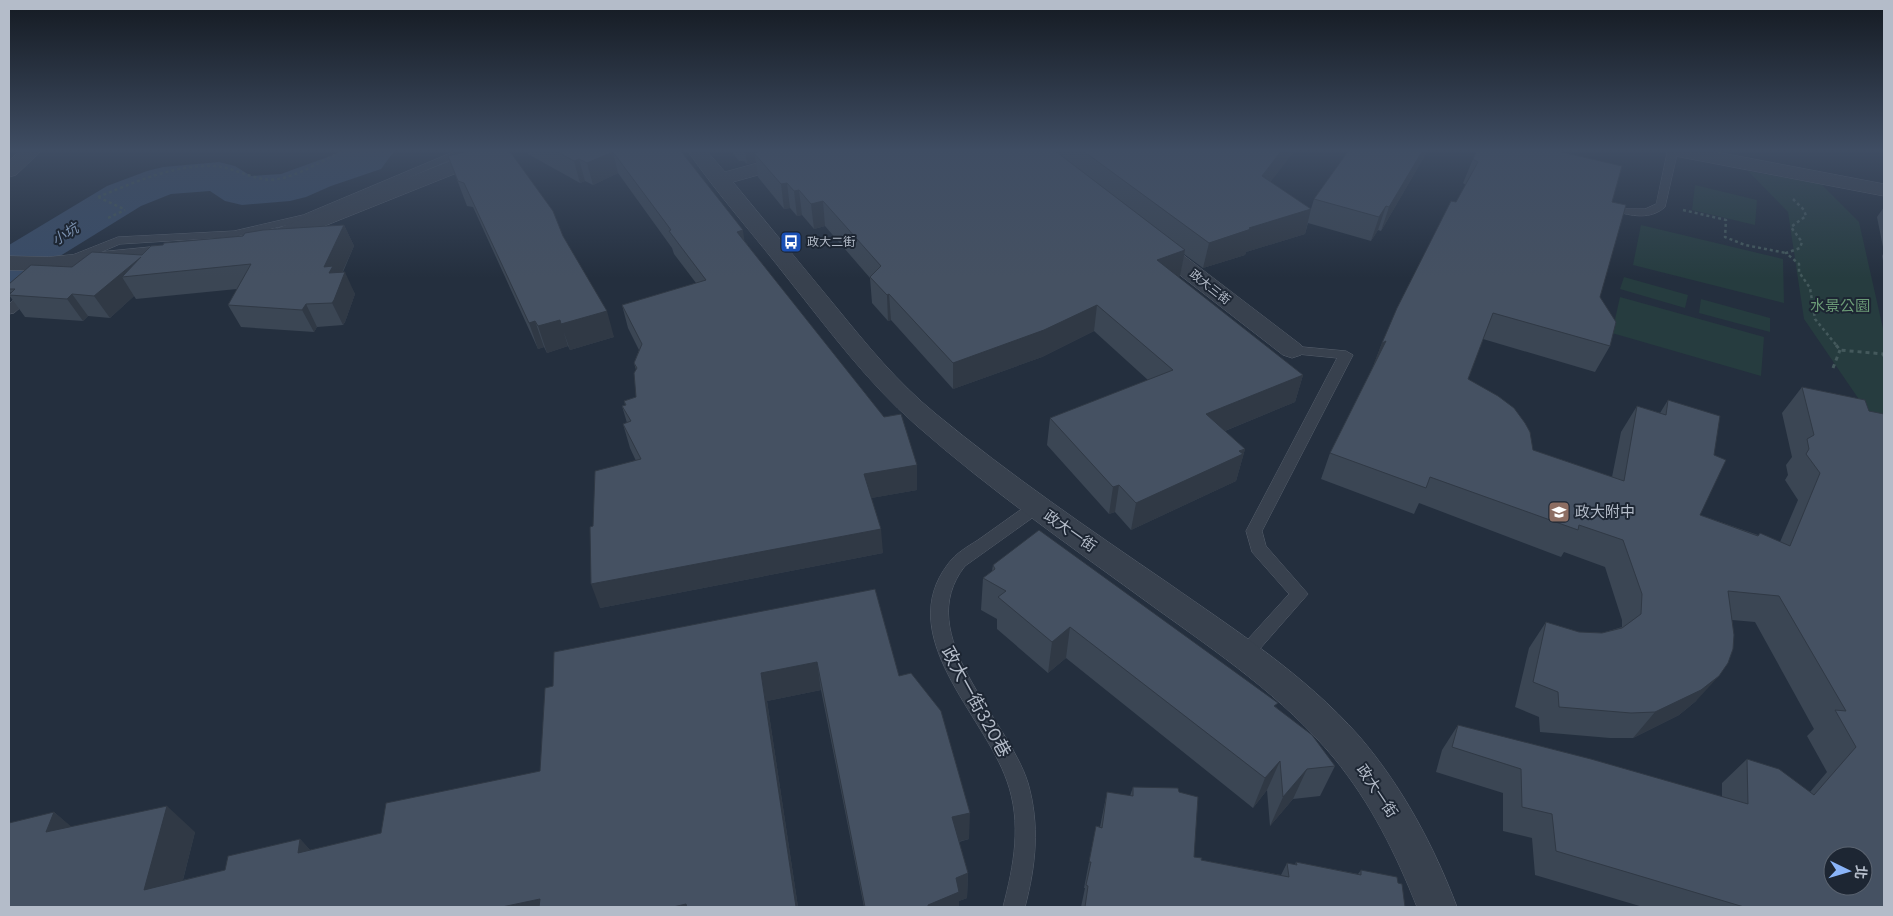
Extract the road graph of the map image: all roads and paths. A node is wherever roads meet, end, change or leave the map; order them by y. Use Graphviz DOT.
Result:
graph roads {
  1 [pos="108,193"];
  2 [pos="366,193"];
  3 [pos="389,193"];
  4 [pos="729,193"];
  5 [pos="1663,193"];
  6 [pos="1793,199"];
  7 [pos="1660,204"];
  8 [pos="125,210"];
  9 [pos="1626,211"];
  10 [pos="1135,229"];
  11 [pos="1786,253"];
  12 [pos="9,263"];
  13 [pos="55,267"];
  14 [pos="37,286"];
  15 [pos="9,310"];
  16 [pos="1292,350"];
  17 [pos="1840,350"];
  18 [pos="1883,355"];
  19 [pos="1833,368"];
  20 [pos="1036,507"];
  21 [pos="1244,654"];
  22 [pos="1014,907"];
  23 [pos="1437,907"];
  1 -- 8 [label="path"];
  2 -- 13 [label="lane"];
  3 -- 13 [label="street"];
  4 -- 20 [label="street, 政大一街"];
  5 -- 7 [label="lane"];
  6 -- 11 [label="path"];
  7 -- 9 [label="lane"];
  7 -- 11 [label="path"];
  10 -- 16 [label="street, 政大三街"];
  11 -- 17 [label="path"];
  12 -- 13 [label="street"];
  14 -- 15 [label="lane"];
  16 -- 21 [label="lane"];
  17 -- 18 [label="path"];
  17 -- 19 [label="path"];
  20 -- 21 [label="street, 政大一街"];
  20 -- 22 [label="lane, 政大一街320巷"];
  21 -- 23 [label="street, 政大一街"];
}
